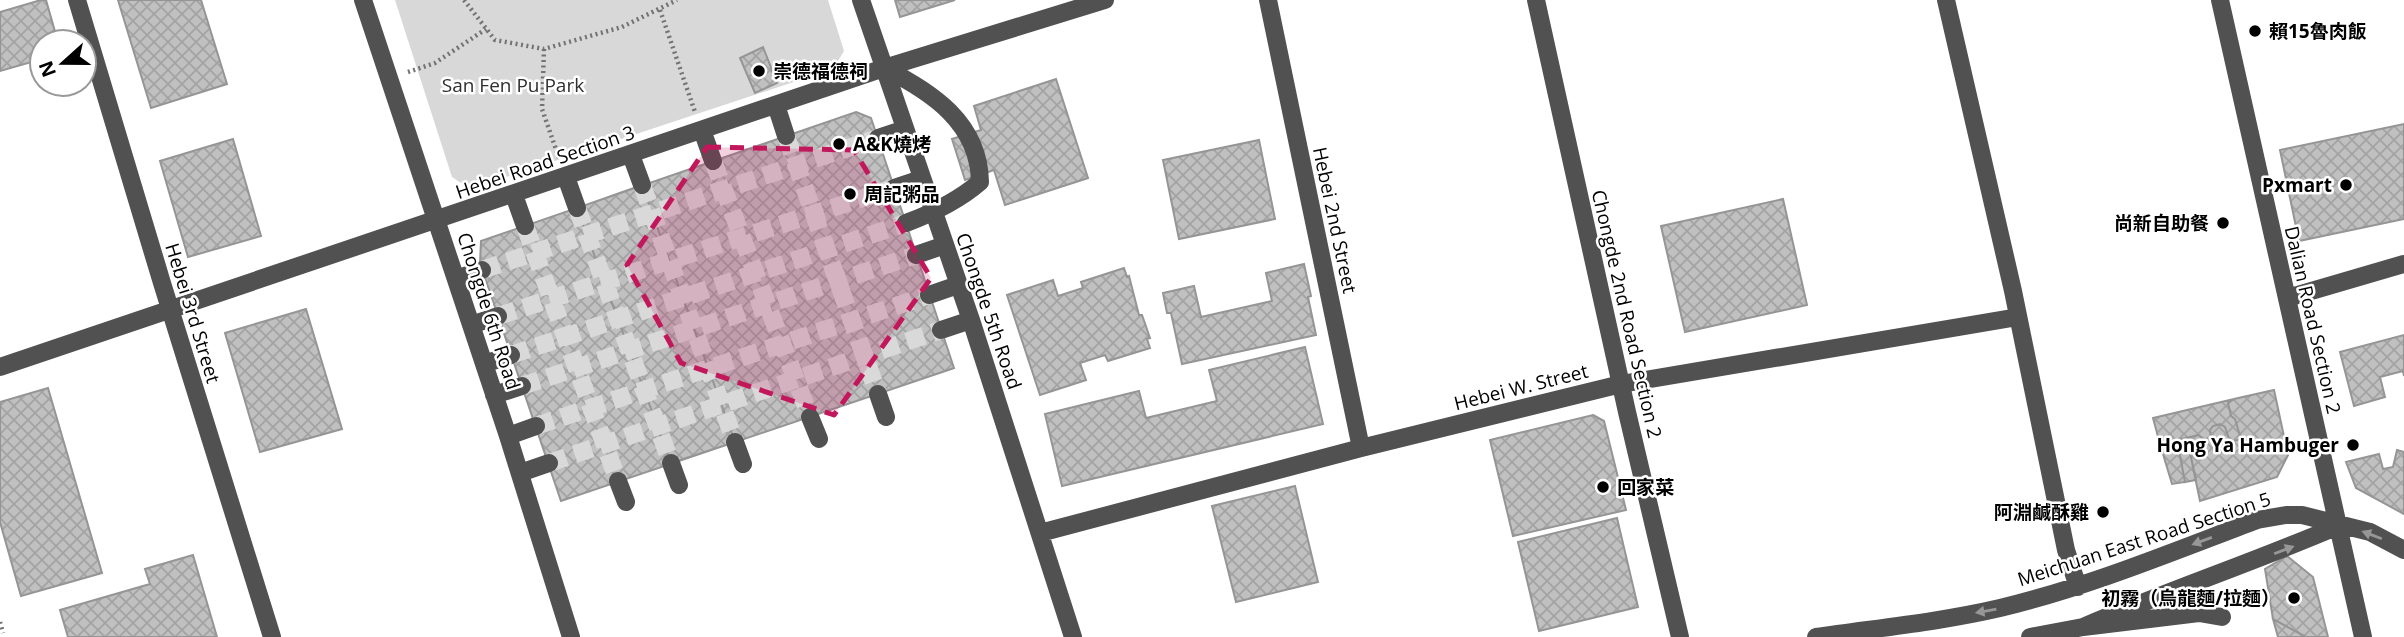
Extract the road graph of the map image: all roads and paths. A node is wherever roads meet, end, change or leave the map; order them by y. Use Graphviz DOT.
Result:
graph roads {
  1 [pos="77,0"];
  2 [pos="363,0"];
  3 [pos="464,0"];
  4 [pos="677,0"];
  5 [pos="861,0"];
  6 [pos="1105,0"];
  7 [pos="1268,0"];
  8 [pos="1536,0"];
  9 [pos="1946,0"];
  10 [pos="2220,0"];
  11 [pos="660,10"];
  12 [pos="486,29"];
  13 [pos="544,50"];
  14 [pos="884,68"];
  15 [pos="390,78"];
  16 [pos="776,105"];
  17 [pos="905,129"];
  18 [pos="702,130"];
  19 [pos="786,136"];
  20 [pos="878,138"];
  21 [pos="631,155"];
  22 [pos="713,161"];
  23 [pos="566,177"];
  24 [pos="921,179"];
  25 [pos="642,186"];
  26 [pos="894,188"];
  27 [pos="514,195"];
  28 [pos="577,208"];
  29 [pos="933,213"];
  30 [pos="437,220"];
  31 [pos="906,223"];
  32 [pos="525,226"];
  33 [pos="945,245"];
  34 [pos="916,254"];
  35 [pos="2404,264"];
  36 [pos="482,270"];
  37 [pos="456,279"];
  38 [pos="958,285"];
  39 [pos="929,295"];
  40 [pos="2287,298"];
  41 [pos="170,311"];
  42 [pos="498,316"];
  43 [pos="2018,317"];
  44 [pos="971,320"];
  45 [pos="471,325"];
  46 [pos="941,330"];
  47 [pos="511,355"];
  48 [pos="484,364"];
  49 [pos="0,367"];
  50 [pos="1621,384"];
  51 [pos="522,386"];
  52 [pos="878,394"];
  53 [pos="494,395"];
  54 [pos="810,417"];
  55 [pos="886,417"];
  56 [pos="536,426"];
  57 [pos="508,436"];
  58 [pos="819,439"];
  59 [pos="735,442"];
  60 [pos="1361,448"];
  61 [pos="548,463"];
  62 [pos="671,463"];
  63 [pos="743,464"];
  64 [pos="520,473"];
  65 [pos="618,481"];
  66 [pos="679,485"];
  67 [pos="626,502"];
  68 [pos="2338,526"];
  69 [pos="1040,533"];
  70 [pos="2404,550"];
  71 [pos="2078,587"];
  72 [pos="2222,617"];
  73 [pos="0,622"];
  74 [pos="2085,632"];
  75 [pos="4,633"];
  76 [pos="272,637"];
  77 [pos="571,637"];
  78 [pos="1073,637"];
  79 [pos="1679,637"];
  80 [pos="1816,637"];
  81 [pos="2030,637"];
  82 [pos="2363,637"];
  1 -- 41 [label="street, Hebei 3rd Street"];
  2 -- 15 [label="street, Chongde 6th Road"];
  3 -- 12 [label="path"];
  4 -- 11 [label="path"];
  5 -- 14 [label="street, Chongde 5th Road"];
  6 -- 14 [label="street, Hebei Road Section 3"];
  7 -- 60 [label="street, Hebei 2nd Street"];
  8 -- 50 [label="street, Chongde 2nd Road Section 2"];
  9 -- 43 [label="street"];
  10 -- 40 [label="street, Dalian Road Section 2"];
  11 -- 13 [label="path"];
  11 -- 18 [label="path"];
  12 -- 13 [label="path"];
  12 -- 15 [label="path"];
  13 -- 23 [label="path"];
  14 -- 16 [label="street, Hebei Road Section 3"];
  14 -- 17 [label="street, Chongde 5th Road"];
  14 -- 29 [label="street"];
  15 -- 30 [label="street, Chongde 6th Road"];
  16 -- 18 [label="street, Hebei Road Section 3"];
  16 -- 19 [label="street"];
  17 -- 20 [label="street"];
  17 -- 24 [label="street, Chongde 5th Road"];
  18 -- 21 [label="street, Hebei Road Section 3"];
  18 -- 22 [label="street"];
  21 -- 23 [label="street, Hebei Road Section 3"];
  21 -- 25 [label="street"];
  23 -- 27 [label="street, Hebei Road Section 3"];
  23 -- 28 [label="street"];
  24 -- 26 [label="street"];
  24 -- 29 [label="street, Chongde 5th Road"];
  27 -- 30 [label="street, Hebei Road Section 3"];
  27 -- 32 [label="street"];
  29 -- 31 [label="street"];
  29 -- 33 [label="street, Chongde 5th Road"];
  30 -- 37 [label="street, Chongde 6th Road"];
  30 -- 41 [label="street, Hebei Road Section 3"];
  33 -- 34 [label="street"];
  33 -- 38 [label="street, Chongde 5th Road"];
  35 -- 40 [label="street"];
  36 -- 37 [label="street"];
  37 -- 45 [label="street, Chongde 6th Road"];
  38 -- 39 [label="street"];
  38 -- 44 [label="street, Chongde 5th Road"];
  40 -- 68 [label="street, Dalian Road Section 2"];
  41 -- 49 [label="street, Hebei Road Section 3"];
  41 -- 76 [label="street, Hebei 3rd Street"];
  42 -- 45 [label="street"];
  43 -- 50 [label="street, Hebei W. Street"];
  43 -- 71 [label="street"];
  44 -- 46 [label="street"];
  44 -- 69 [label="street, Chongde 5th Road"];
  45 -- 48 [label="street, Chongde 6th Road"];
  47 -- 48 [label="street"];
  48 -- 53 [label="street, Chongde 6th Road"];
  50 -- 60 [label="street, Hebei W. Street"];
  50 -- 79 [label="street, Chongde 2nd Road Section 2"];
  51 -- 53 [label="street"];
  52 -- 55 [label="street"];
  53 -- 57 [label="street, Chongde 6th Road"];
  54 -- 58 [label="street"];
  56 -- 57 [label="street"];
  57 -- 64 [label="street, Chongde 6th Road"];
  59 -- 63 [label="street"];
  60 -- 69 [label="street, Hebei W. Street"];
  61 -- 64 [label="street"];
  62 -- 66 [label="street"];
  64 -- 77 [label="street, Chongde 6th Road"];
  65 -- 67 [label="street"];
  70 -- 68 [label="street, Meichuan East Road Section 5, one-way"];
  68 -- 71 [label="street, Meichuan East Road Section 5, one-way"];
  74 -- 68 [label="street, one-way"];
  68 -- 82 [label="street, Dalian Road Section 2"];
  69 -- 78 [label="street, Chongde 5th Road"];
  71 -- 80 [label="street, Meichuan East Road Section 5, one-way"];
  72 -- 74 [label="street"];
  73 -- 75 [label="path"];
  74 -- 81 [label="street"];
}
